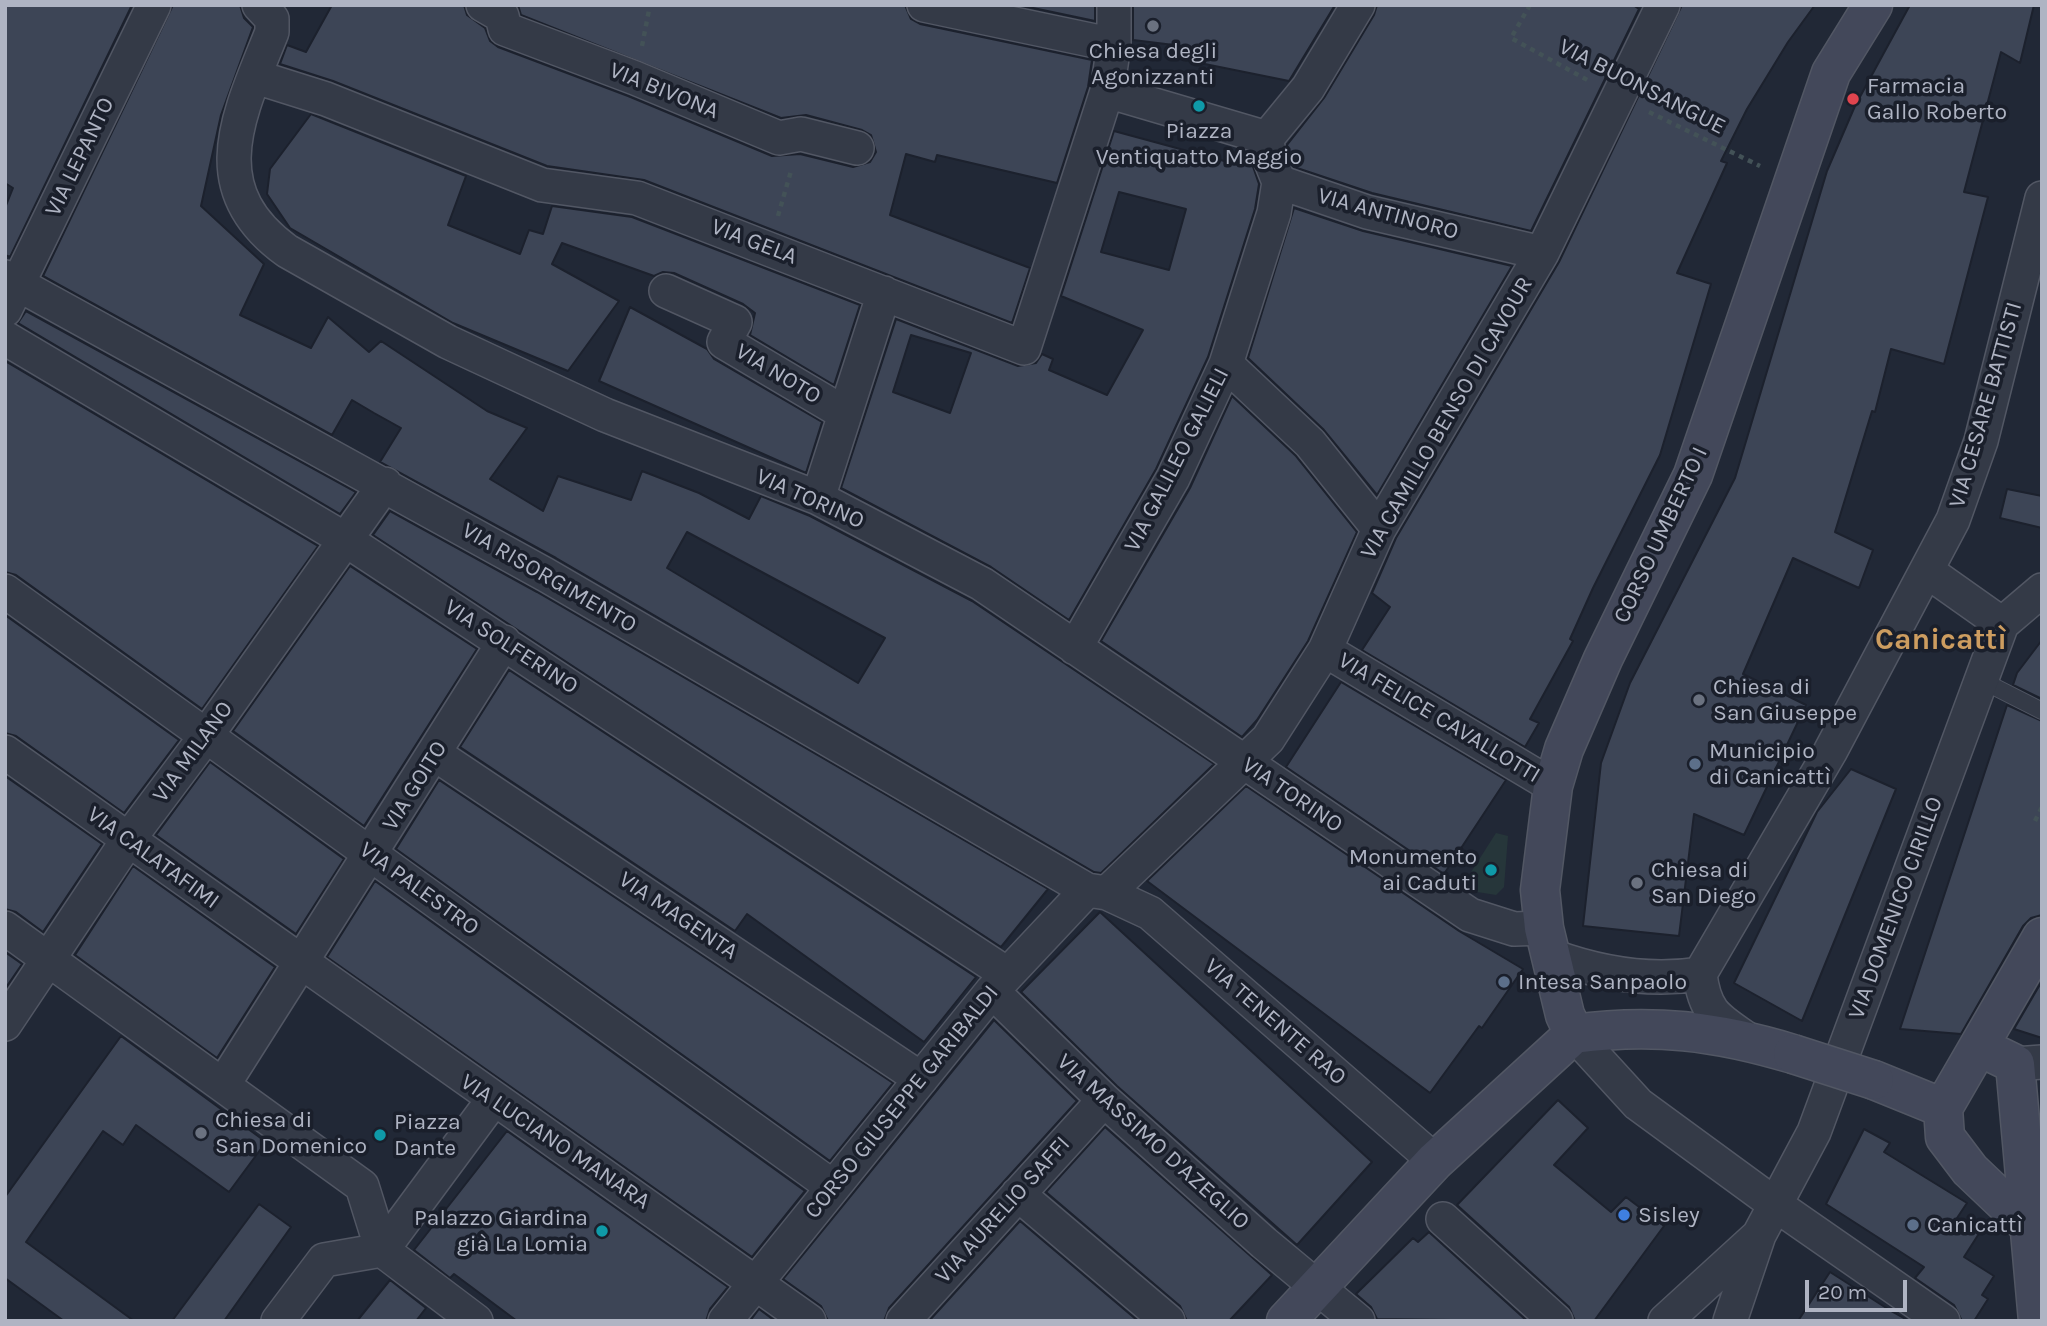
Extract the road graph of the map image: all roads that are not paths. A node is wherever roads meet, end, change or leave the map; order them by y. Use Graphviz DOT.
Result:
graph roads {
  1 [pos="154,5"];
  2 [pos="259,5"];
  3 [pos="483,5"];
  4 [pos="924,5"];
  5 [pos="1114,5"];
  6 [pos="1358,5"];
  7 [pos="1872,5"];
  8 [pos="1660,6"];
  9 [pos="1114,45"];
  10 [pos="256,77"];
  11 [pos="1107,91"];
  12 [pos="1267,138"];
  13 [pos="857,148"];
  14 [pos="1279,181"];
  15 [pos="2042,198"];
  16 [pos="1542,253"];
  17 [pos="10,290"];
  18 [pos="666,291"];
  19 [pos="884,293"];
  20 [pos="5,338"];
  21 [pos="1226,364"];
  22 [pos="844,413"];
  23 [pos="385,484"];
  24 [pos="818,498"];
  25 [pos="1379,529"];
  26 [pos="346,540"];
  27 [pos="1927,571"];
  28 [pos="2042,590"];
  29 [pos="5,592"];
  30 [pos="2002,624"];
  31 [pos="504,642"];
  32 [pos="1075,648"];
  33 [pos="1325,650"];
  34 [pos="1979,679"];
  35 [pos="2042,711"];
  36 [pos="206,736"];
  37 [pos="5,752"];
  38 [pos="435,754"];
  39 [pos="1242,762"];
  40 [pos="1553,786"];
  41 [pos="128,840"];
  42 [pos="372,855"];
  43 [pos="1097,891"];
  44 [pos="5,928"];
  45 [pos="2042,937"];
  46 [pos="1548,942"];
  47 [pos="49,959"];
  48 [pos="301,964"];
  49 [pos="1700,974"];
  50 [pos="999,982"];
  51 [pos="5,1024"];
  52 [pos="1574,1034"];
  53 [pos="1750,1041"];
  54 [pos="1980,1047"];
  55 [pos="2028,1063"];
  56 [pos="921,1079"];
  57 [pos="223,1085"];
  58 [pos="493,1100"];
  59 [pos="1104,1100"];
  60 [pos="1943,1108"];
  61 [pos="1435,1161"];
  62 [pos="833,1187"];
  63 [pos="1018,1194"];
  64 [pos="1776,1205"];
  65 [pos="1443,1219"];
  66 [pos="2029,1226"];
  67 [pos="1759,1235"];
  68 [pos="382,1250"];
  69 [pos="756,1283"];
  70 [pos="1320,1286"];
  71 [pos="278,1321"];
  72 [pos="476,1321"];
  73 [pos="725,1321"];
  74 [pos="808,1321"];
  75 [pos="903,1321"];
  76 [pos="1168,1321"];
  77 [pos="1286,1321"];
  78 [pos="1358,1321"];
  79 [pos="1556,1321"];
  80 [pos="1665,1321"];
  81 [pos="1730,1321"];
  82 [pos="1943,1321"];
  83 [pos="2038,1321"];
  1 -- 17 [label="street, VIA LEPANTO"];
  2 -- 10 [label="street, VIA TORINO"];
  3 -- 13 [label="street, VIA BIVONA"];
  4 -- 9 [label="street"];
  5 -- 9 [label="street"];
  6 -- 12 [label="street"];
  7 -- 40 [label="street, CORSO UMBERTO I"];
  8 -- 16 [label="street, VIA CAMILLO BENSO DI CAVOUR"];
  9 -- 11 [label="street"];
  10 -- 19 [label="street, VIA GELA"];
  10 -- 24 [label="street, VIA TORINO"];
  11 -- 12 [label="street"];
  11 -- 19 [label="street, VIA GELA"];
  12 -- 14 [label="street"];
  14 -- 16 [label="street, VIA ANTINORO"];
  14 -- 21 [label="street, VIA GALILEO GALIELI"];
  15 -- 27 [label="street, VIA CESARE BATTISTI"];
  16 -- 25 [label="street, VIA CAMILLO BENSO DI CAVOUR"];
  17 -- 23 [label="street, VIA RISORGIMENTO"];
  18 -- 22 [label="street, VIA NOTO"];
  19 -- 22 [label="street, VIA NOTO"];
  20 -- 26 [label="street, VIA SOLFERINO"];
  21 -- 25 [label="street"];
  21 -- 32 [label="street, VIA GALILEO GALIELI"];
  22 -- 24 [label="street, VIA NOTO"];
  23 -- 26 [label="street, VIA MILANO"];
  23 -- 43 [label="street, VIA RISORGIMENTO"];
  24 -- 32 [label="street, VIA TORINO"];
  25 -- 33 [label="street, VIA CAMILLO BENSO DI CAVOUR"];
  26 -- 31 [label="street, VIA SOLFERINO"];
  26 -- 36 [label="street, VIA MILANO"];
  27 -- 30 [label="street"];
  27 -- 49 [label="street, VIA CESARE BATTISTI"];
  28 -- 30 [label="street, VIA DOMENICO CIRILLO"];
  29 -- 36 [label="street, VIA PALESTRO"];
  30 -- 34 [label="street, VIA DOMENICO CIRILLO"];
  31 -- 38 [label="street, VIA GOITO"];
  31 -- 50 [label="street, VIA SOLFERINO"];
  32 -- 39 [label="street, VIA TORINO"];
  33 -- 39 [label="street, VIA CAMILLO BENSO DI CAVOUR"];
  33 -- 40 [label="street, VIA FELICE CAVALLOTTI"];
  34 -- 35 [label="lane"];
  34 -- 64 [label="street, VIA DOMENICO CIRILLO"];
  36 -- 41 [label="street, VIA MILANO"];
  36 -- 42 [label="street, VIA PALESTRO"];
  37 -- 41 [label="street, VIA CALATAFIMI"];
  38 -- 42 [label="street, VIA GOITO"];
  38 -- 56 [label="street, VIA MAGENTA"];
  39 -- 43 [label="street, VIA CAMILLO BENSO DI CAVOUR"];
  39 -- 46 [label="street, VIA TORINO"];
  40 -- 46 [label="street, CORSO UMBERTO I"];
  41 -- 47 [label="street, VIA MILANO"];
  41 -- 48 [label="street, VIA CALATAFIMI"];
  42 -- 48 [label="street, VIA GOITO"];
  42 -- 62 [label="street, VIA PALESTRO"];
  43 -- 50 [label="street, CORSO GIUSEPPE GARIBALDI"];
  43 -- 61 [label="street, VIA TENENTE RAO"];
  44 -- 47 [label="street"];
  45 -- 54 [label="street"];
  46 -- 49 [label="street, VIA TORINO"];
  46 -- 52 [label="street, CORSO UMBERTO I"];
  47 -- 51 [label="street, VIA MILANO"];
  47 -- 57 [label="street"];
  48 -- 57 [label="street, VIA GOITO"];
  48 -- 58 [label="street, VIA LUCIANO MANARA"];
  49 -- 53 [label="street"];
  50 -- 56 [label="street, CORSO GIUSEPPE GARIBALDI"];
  50 -- 59 [label="street, VIA MASSIMO D'AZEGLIO"];
  52 -- 53 [label="street"];
  52 -- 61 [label="street"];
  52 -- 64 [label="street"];
  53 -- 60 [label="street, bridge"];
  54 -- 55 [label="street"];
  54 -- 60 [label="street"];
  55 -- 66 [label="street"];
  56 -- 62 [label="street, CORSO GIUSEPPE GARIBALDI"];
  57 -- 68 [label="street"];
  58 -- 68 [label="street"];
  58 -- 69 [label="street, VIA LUCIANO MANARA"];
  59 -- 63 [label="street, VIA AURELIO SAFFI"];
  59 -- 70 [label="street, VIA MASSIMO D'AZEGLIO"];
  60 -- 66 [label="street"];
  61 -- 70 [label="street"];
  62 -- 69 [label="street, CORSO GIUSEPPE GARIBALDI"];
  63 -- 75 [label="street, VIA AURELIO SAFFI"];
  63 -- 76 [label="street"];
  64 -- 67 [label="street, VIA DOMENICO CIRILLO"];
  64 -- 82 [label="street"];
  65 -- 79 [label="street"];
  66 -- 83 [label="street"];
  67 -- 80 [label="street, VIA DOMENICO CIRILLO"];
  67 -- 81 [label="street, VIA DOMENICO CIRILLO"];
  68 -- 71 [label="street"];
  68 -- 72 [label="street"];
  69 -- 73 [label="street, CORSO GIUSEPPE GARIBALDI"];
  69 -- 74 [label="street, VIA LUCIANO MANARA"];
  70 -- 77 [label="street"];
  70 -- 78 [label="street, VIA MASSIMO D'AZEGLIO"];
}
